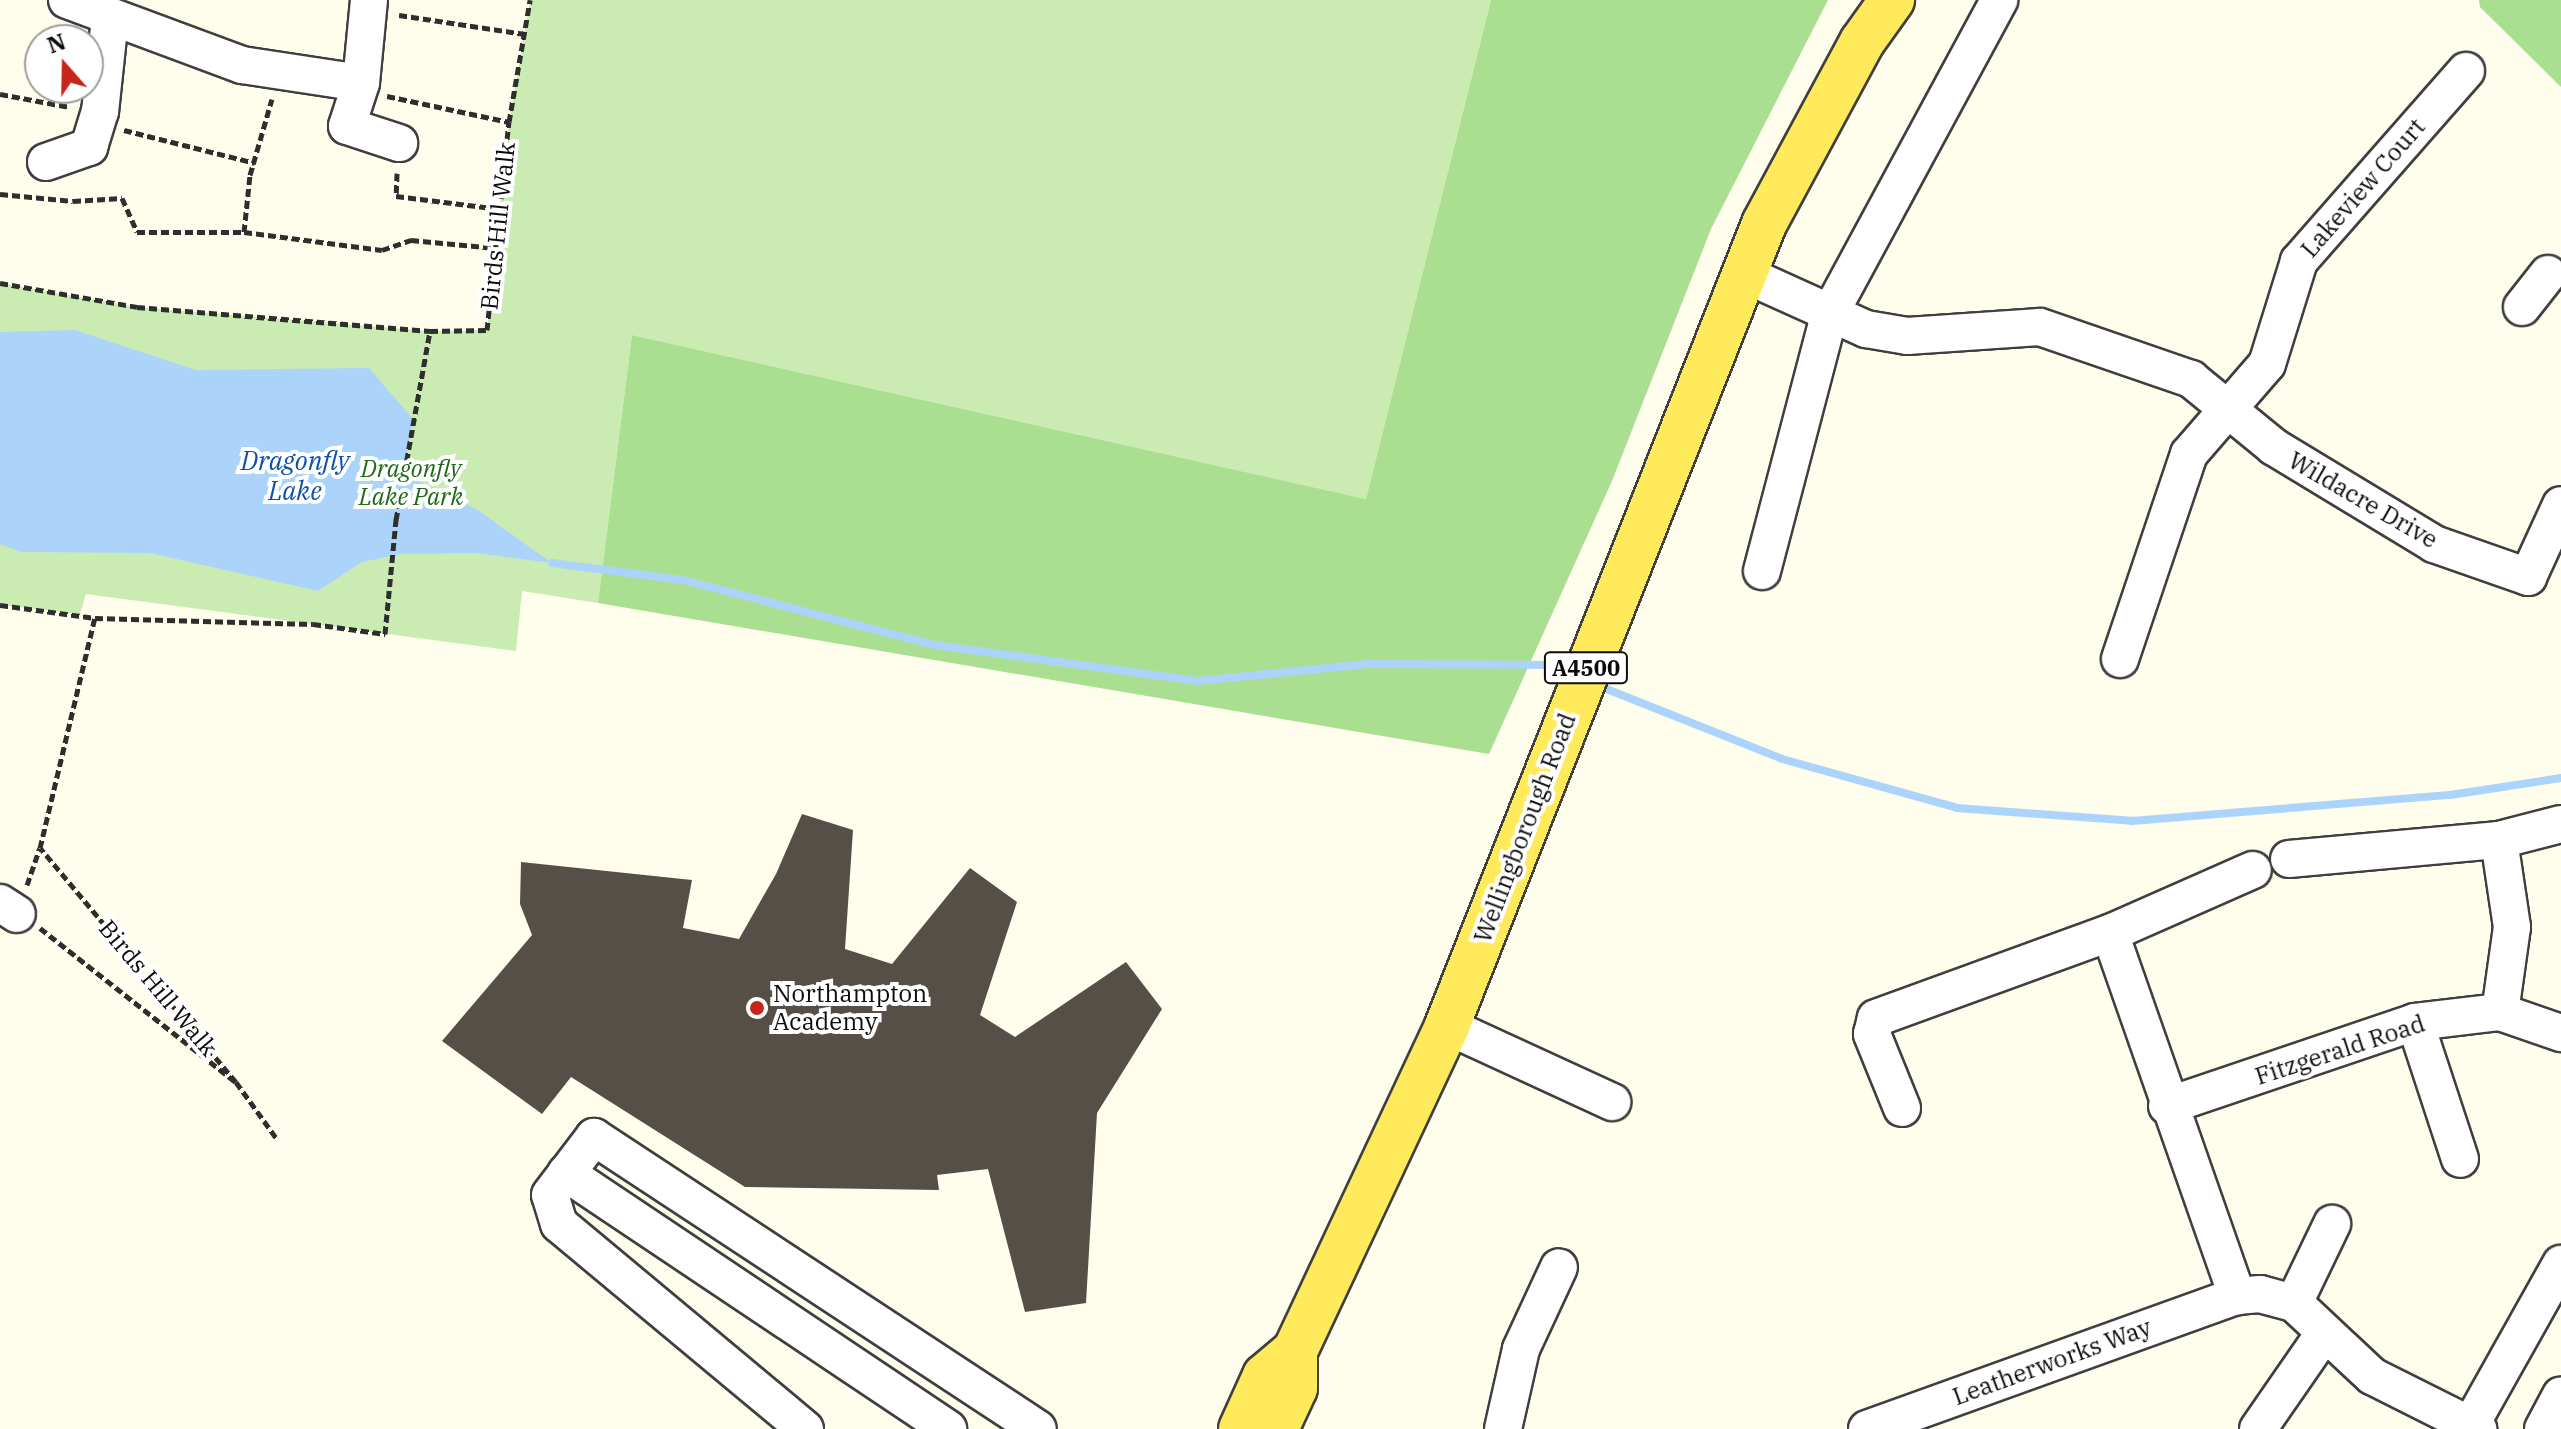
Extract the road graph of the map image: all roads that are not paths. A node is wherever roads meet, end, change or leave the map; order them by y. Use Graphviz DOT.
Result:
graph roads {
  1 [pos="67,0"];
  2 [pos="1892,0"];
  3 [pos="1999,0"];
  4 [pos="368,5"];
  5 [pos="110,19"];
  6 [pos="2466,71"];
  7 [pos="361,83"];
  8 [pos="399,143"];
  9 [pos="46,162"];
  10 [pos="1744,274"];
  11 [pos="1829,315"];
  12 [pos="2225,410"];
  13 [pos="2561,505"];
  14 [pos="1762,571"];
  15 [pos="2120,659"];
  16 [pos="2561,824"];
  17 [pos="2499,840"];
  18 [pos="2289,859"];
  19 [pos="2253,870"];
  20 [pos="2110,933"];
  21 [pos="2500,1012"];
  22 [pos="2415,1022"];
  23 [pos="1447,1026"];
  24 [pos="2561,1033"];
  25 [pos="1612,1102"];
  26 [pos="2167,1106"];
  27 [pos="1902,1108"];
  28 [pos="2460,1159"];
  29 [pos="566,1173"];
  30 [pos="2332,1224"];
  31 [pos="2561,1264"];
  32 [pos="1559,1267"];
  33 [pos="2237,1296"];
  34 [pos="2294,1303"];
  35 [pos="2323,1335"];
  36 [pos="1295,1351"];
  37 [pos="2561,1395"];
  38 [pos="2474,1427"];
  39 [pos="805,1429"];
  40 [pos="948,1429"];
  41 [pos="1038,1429"];
  42 [pos="1241,1429"];
  43 [pos="1276,1429"];
  44 [pos="1503,1429"];
  45 [pos="1867,1429"];
  46 [pos="2258,1429"];
  47 [pos="2543,1429"];
  1 -- 5 [label="street"];
  2 -- 10 [label="main road, Wellingborough Road / A4500"];
  3 -- 11 [label="street"];
  4 -- 7 [label="street"];
  5 -- 7 [label="street"];
  5 -- 9 [label="street"];
  6 -- 12 [label="street, Lakeview Court"];
  7 -- 8 [label="street"];
  10 -- 11 [label="street"];
  10 -- 23 [label="main road, Wellingborough Road / A4500"];
  11 -- 12 [label="street"];
  11 -- 14 [label="street"];
  12 -- 13 [label="street, Wildacre Drive"];
  12 -- 15 [label="street, Lakeview Court"];
  16 -- 17 [label="street"];
  17 -- 18 [label="street"];
  17 -- 21 [label="street"];
  19 -- 20 [label="street"];
  20 -- 26 [label="street"];
  20 -- 27 [label="street"];
  21 -- 22 [label="street, Fitzgerald Road"];
  21 -- 24 [label="street, Fitzgerald Road"];
  22 -- 26 [label="street, Fitzgerald Road"];
  22 -- 28 [label="street"];
  23 -- 25 [label="street"];
  23 -- 36 [label="main road, Wellingborough Road / A4500"];
  26 -- 33 [label="street"];
  29 -- 39 [label="street"];
  29 -- 40 [label="street"];
  29 -- 41 [label="street"];
  30 -- 34 [label="street"];
  31 -- 38 [label="street"];
  32 -- 44 [label="street"];
  33 -- 34 [label="street, Leatherworks Way"];
  33 -- 45 [label="street, Leatherworks Way"];
  34 -- 35 [label="street"];
  35 -- 38 [label="street"];
  35 -- 46 [label="street"];
  36 -- 42 [label="main road, Wellingborough Road / A4500"];
  36 -- 43 [label="main road, Wellingborough Road / A4500"];
  37 -- 47 [label="street"];
}
